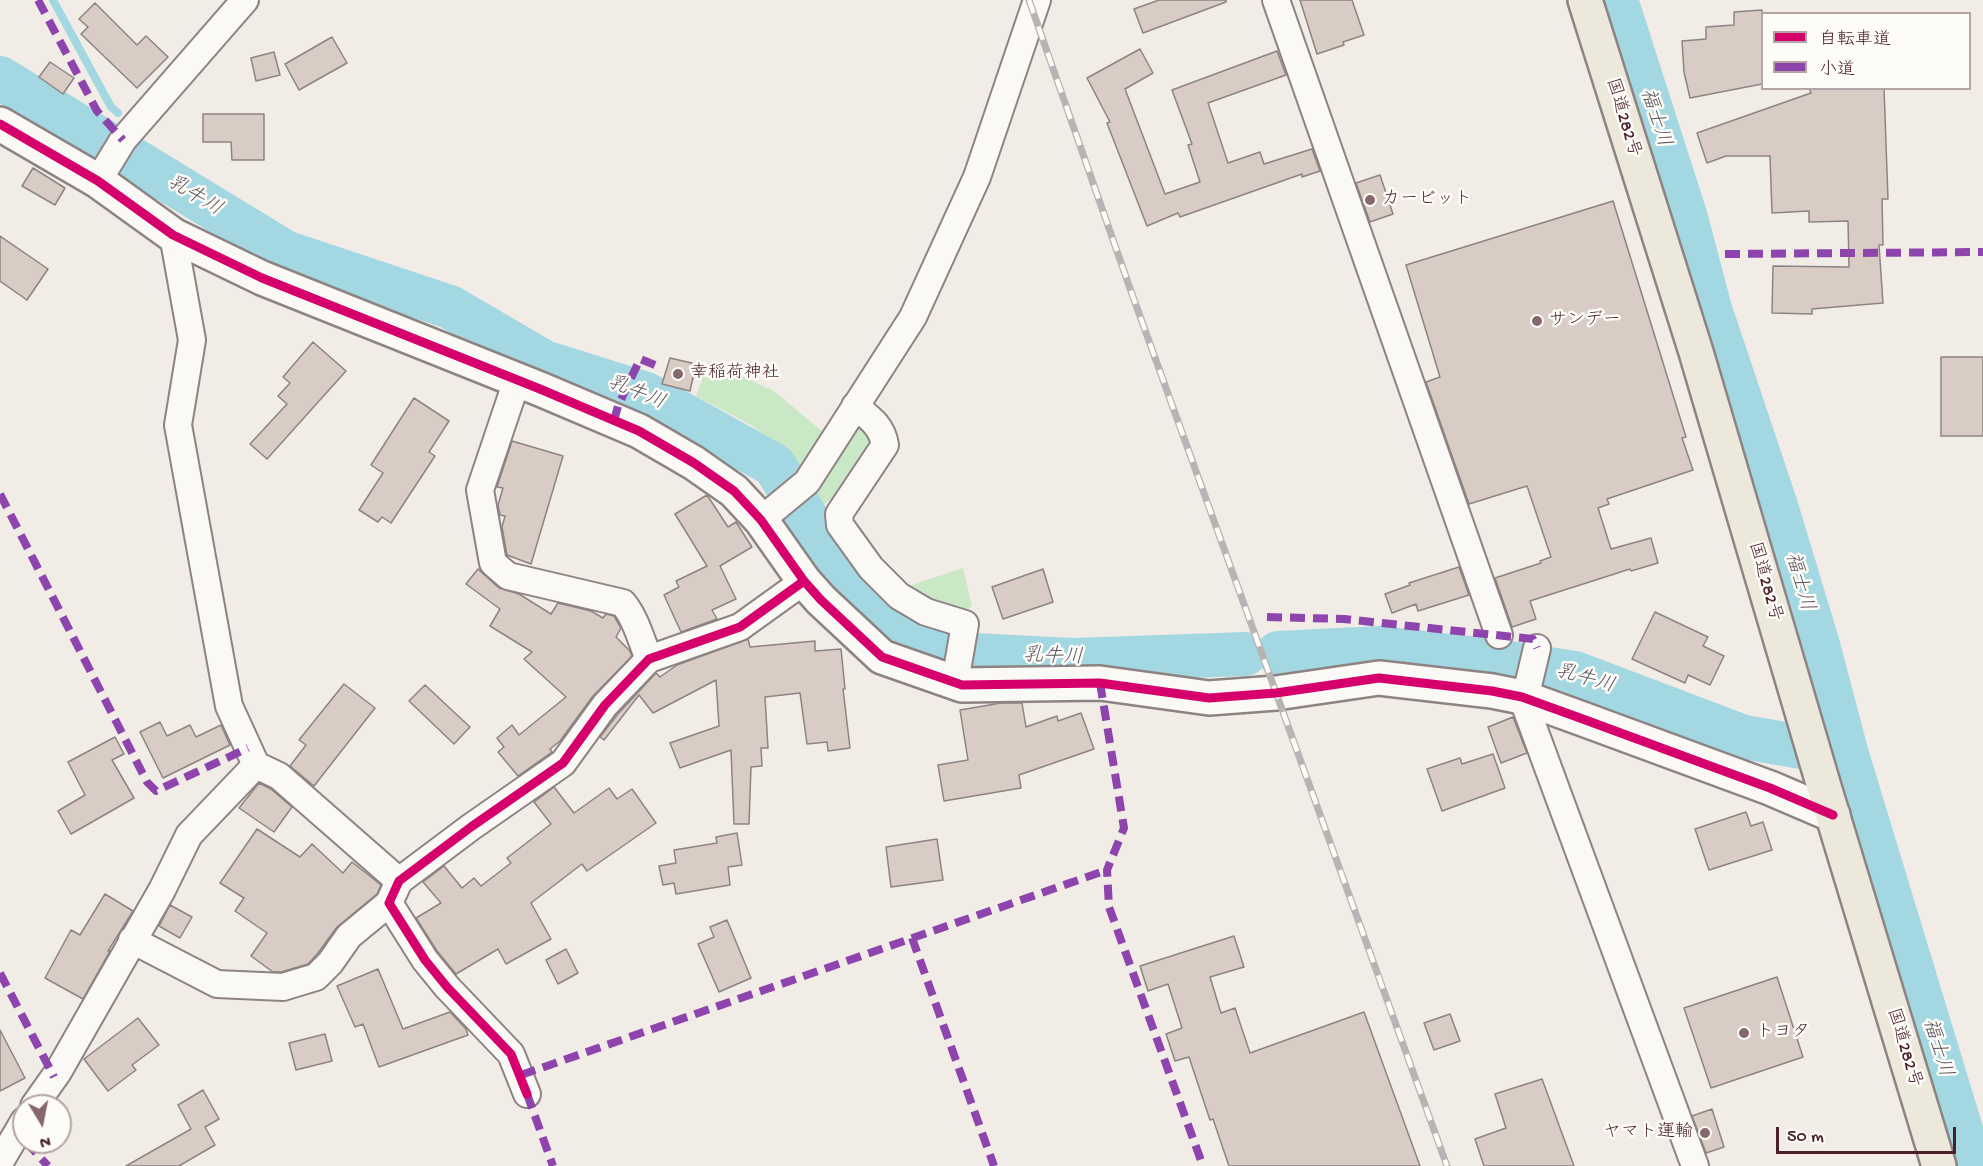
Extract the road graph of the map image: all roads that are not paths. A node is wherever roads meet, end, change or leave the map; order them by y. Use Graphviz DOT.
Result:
graph roads {
  1 [pos="245,0"];
  2 [pos="1037,0"];
  3 [pos="1276,0"];
  4 [pos="1586,0"];
  5 [pos="0,124"];
  6 [pos="98,181"];
  7 [pos="172,235"];
  8 [pos="517,380"];
  9 [pos="855,406"];
  10 [pos="761,520"];
  11 [pos="804,581"];
  12 [pos="1499,635"];
  13 [pos="1537,648"];
  14 [pos="649,659"];
  15 [pos="955,681"];
  16 [pos="1525,692"];
  17 [pos="256,765"];
  18 [pos="1829,803"];
  19 [pos="394,892"];
  20 [pos="132,940"];
  21 [pos="42,1094"];
  22 [pos="527,1094"];
  23 [pos="12,1142"];
  24 [pos="0,1162"];
  25 [pos="1695,1166"];
  26 [pos="1939,1166"];
  1 -- 6 [label="street"];
  2 -- 9 [label="street"];
  3 -- 12 [label="street"];
  4 -- 18 [label="highway, 国道282号"];
  5 -- 6 [label="street"];
  6 -- 7 [label="street"];
  7 -- 8 [label="street"];
  7 -- 17 [label="street"];
  8 -- 10 [label="street"];
  8 -- 14 [label="street"];
  9 -- 10 [label="street"];
  9 -- 15 [label="street"];
  10 -- 11 [label="street"];
  11 -- 14 [label="street"];
  11 -- 15 [label="street"];
  13 -- 16 [label="street"];
  14 -- 19 [label="street"];
  15 -- 16 [label="street"];
  16 -- 18 [label="street"];
  16 -- 25 [label="street"];
  17 -- 19 [label="street"];
  17 -- 20 [label="street"];
  18 -- 26 [label="highway, 国道282号"];
  19 -- 20 [label="street"];
  19 -- 22 [label="street"];
  20 -- 21 [label="street"];
  23 -- 24 [label="street"];
}
